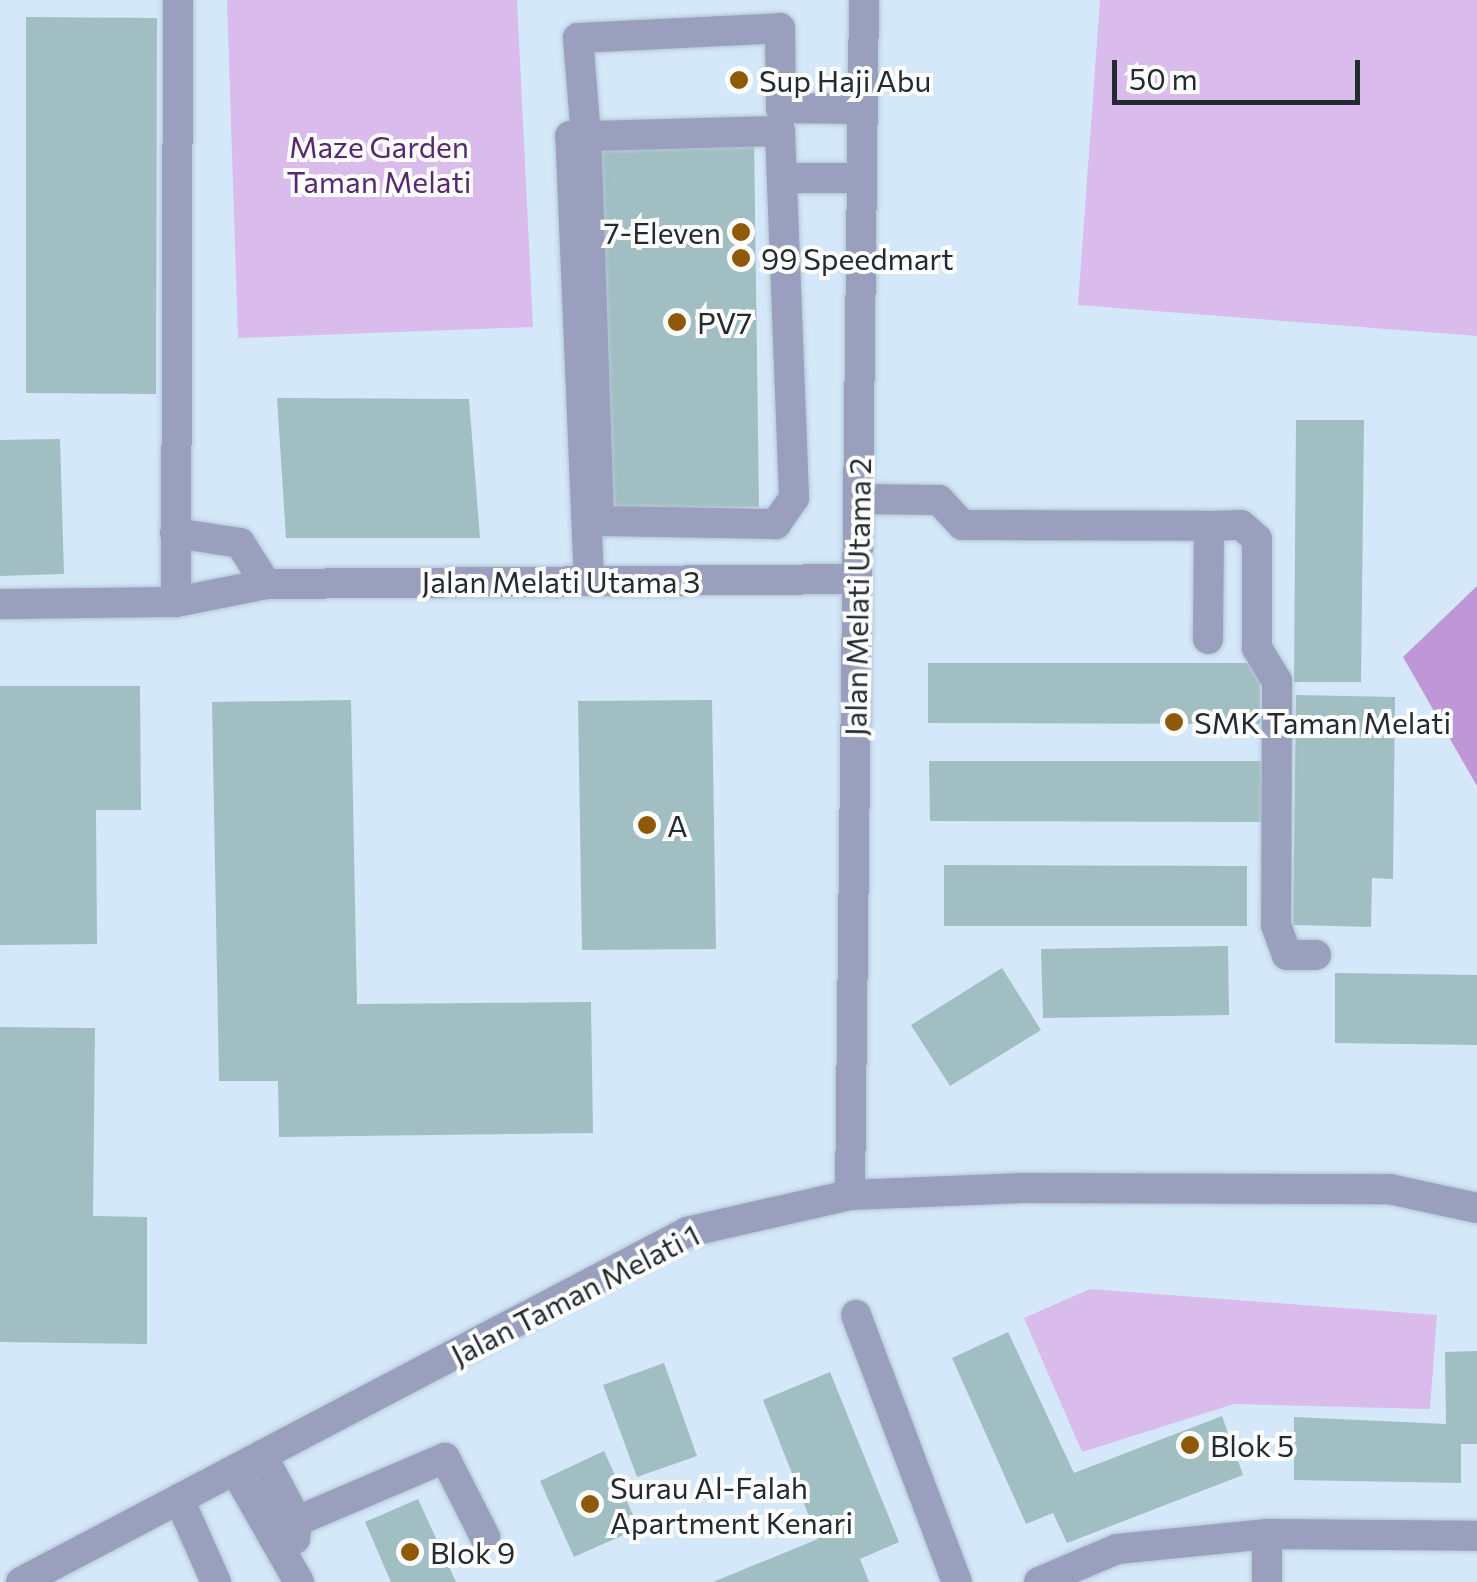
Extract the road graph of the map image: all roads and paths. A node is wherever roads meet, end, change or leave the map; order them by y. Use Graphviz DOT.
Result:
graph roads {
  1 [pos="178,0"];
  2 [pos="864,0"];
  3 [pos="862,108"];
  4 [pos="586,136"];
  5 [pos="782,178"];
  6 [pos="860,178"];
  7 [pos="858,499"];
  8 [pos="1209,526"];
  9 [pos="174,534"];
  10 [pos="857,579"];
  11 [pos="589,581"];
  12 [pos="266,584"];
  13 [pos="176,602"];
  14 [pos="0,604"];
  15 [pos="1208,639"];
  16 [pos="1316,955"];
  17 [pos="850,1195"];
  18 [pos="1477,1208"];
  19 [pos="856,1315"];
  20 [pos="262,1455"];
  21 [pos="235,1470"];
  22 [pos="179,1499"];
  23 [pos="297,1521"];
  24 [pos="1267,1534"];
  25 [pos="1477,1536"];
  26 [pos="485,1537"];
  27 [pos="296,1574"];
  28 [pos="21,1582"];
  29 [pos="216,1582"];
  30 [pos="957,1582"];
  31 [pos="1040,1582"];
  32 [pos="1267,1582"];
  1 -- 9 [label="street"];
  2 -- 3 [label="street, Jalan Melati Utama 2"];
  3 -- 4 [label="street"];
  3 -- 6 [label="street, Jalan Melati Utama 2"];
  4 -- 5 [label="street"];
  4 -- 5 [label="street"];
  4 -- 11 [label="street"];
  5 -- 6 [label="street"];
  6 -- 7 [label="street, Jalan Melati Utama 2"];
  7 -- 8 [label="street"];
  7 -- 10 [label="street, Jalan Melati Utama 2"];
  8 -- 15 [label="street"];
  8 -- 16 [label="street"];
  9 -- 12 [label="street"];
  9 -- 13 [label="street"];
  10 -- 11 [label="street, Jalan Melati Utama 3"];
  10 -- 17 [label="street, Jalan Melati Utama 2"];
  11 -- 12 [label="street, Jalan Melati Utama 3"];
  12 -- 13 [label="street, Jalan Melati Utama 3"];
  13 -- 14 [label="street, Jalan Melati Utama 3"];
  17 -- 18 [label="street, Jalan Taman Melati 1"];
  17 -- 20 [label="street, Jalan Taman Melati 1"];
  19 -- 30 [label="street"];
  20 -- 21 [label="street, Jalan Taman Melati 1"];
  20 -- 23 [label="street"];
  21 -- 22 [label="street, Jalan Taman Melati 1"];
  21 -- 27 [label="street"];
  22 -- 28 [label="street, Jalan Taman Melati 1"];
  22 -- 29 [label="street"];
  23 -- 26 [label="street"];
  23 -- 27 [label="street"];
  24 -- 25 [label="street"];
  24 -- 31 [label="street"];
  24 -- 32 [label="street"];
}
